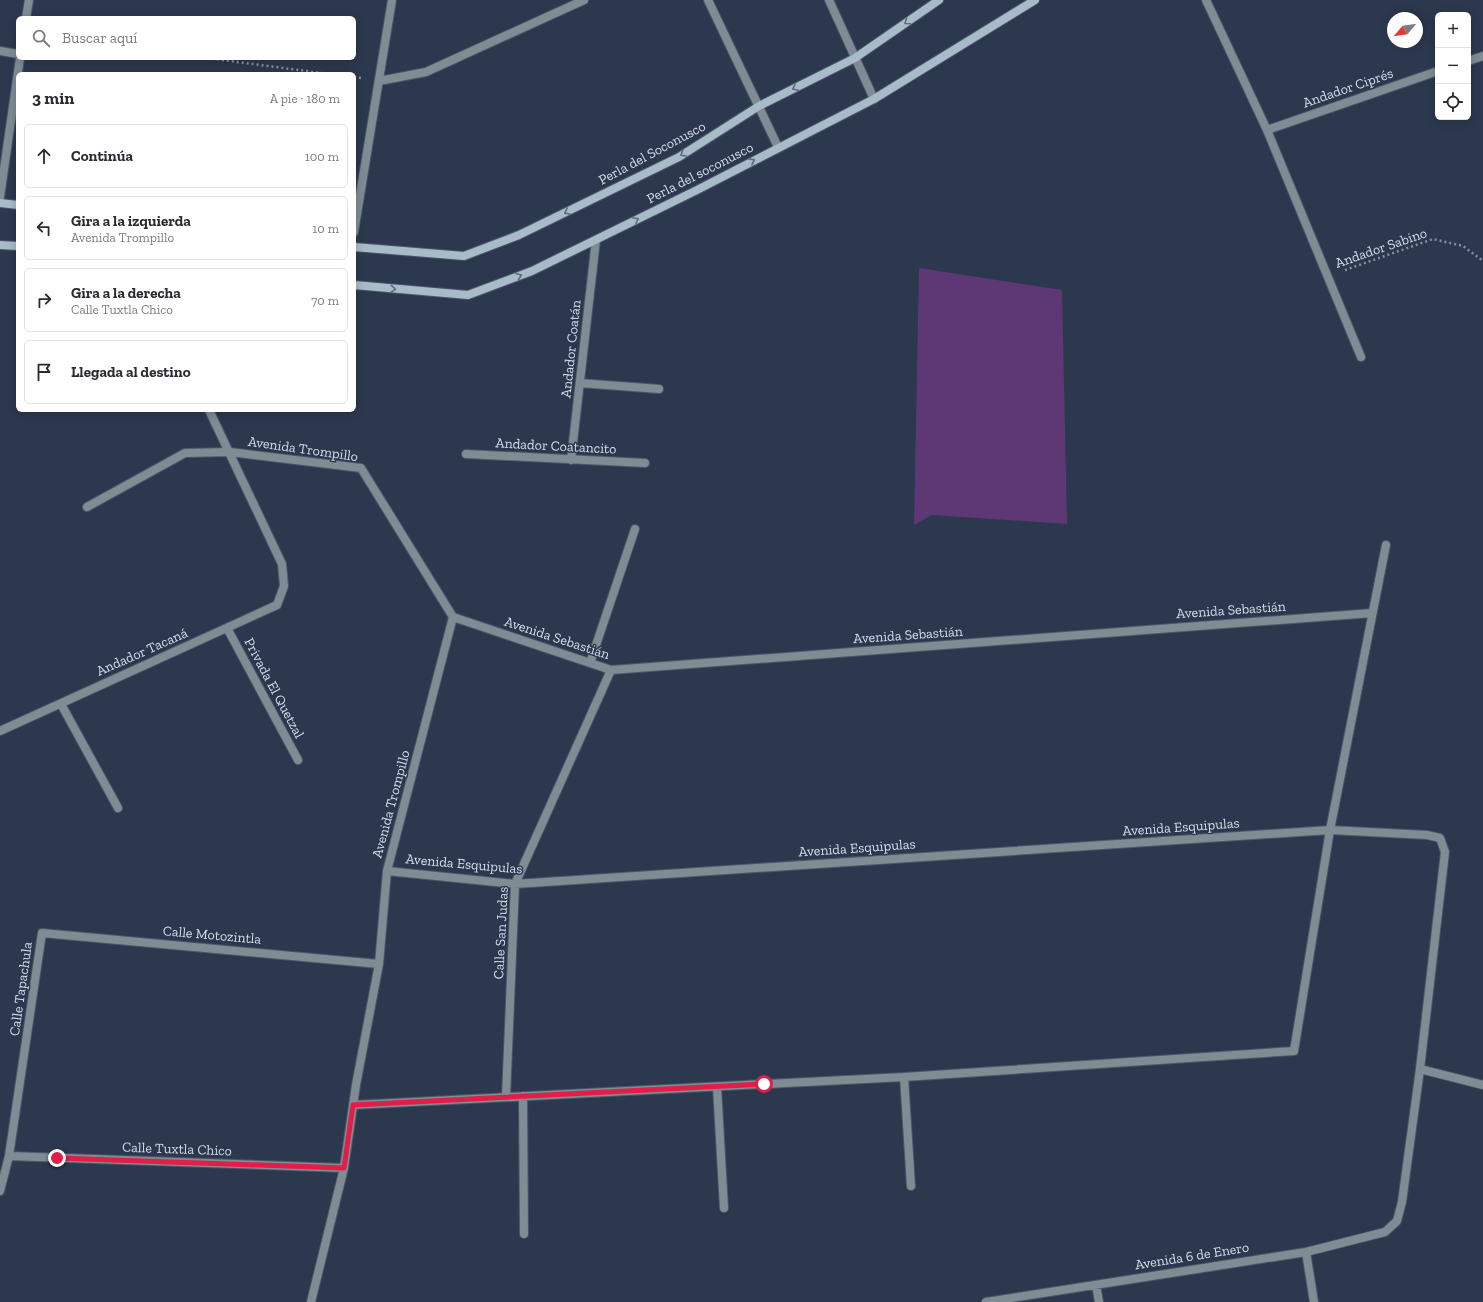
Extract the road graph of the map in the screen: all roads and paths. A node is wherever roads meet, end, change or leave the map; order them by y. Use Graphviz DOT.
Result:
graph roads {
  1 [pos="29,0"];
  2 [pos="392,0"];
  3 [pos="584,0"];
  4 [pos="708,0"];
  5 [pos="829,0"];
  6 [pos="939,0"];
  7 [pos="1035,0"];
  8 [pos="1206,0"];
  9 [pos="26,16"];
  10 [pos="0,51"];
  11 [pos="16,54"];
  12 [pos="1483,56"];
  13 [pos="855,58"];
  14 [pos="20,60"];
  15 [pos="222,60"];
  16 [pos="1471,60"];
  17 [pos="18,72"];
  18 [pos="314,72"];
  19 [pos="1435,72"];
  20 [pos="379,81"];
  21 [pos="16,86"];
  22 [pos="874,99"];
  23 [pos="759,106"];
  24 [pos="1267,130"];
  25 [pos="778,148"];
  26 [pos="0,197"];
  27 [pos="0,203"];
  28 [pos="16,205"];
  29 [pos="356,220"];
  30 [pos="596,240"];
  31 [pos="0,245"];
  32 [pos="16,246"];
  33 [pos="356,247"];
  34 [pos="1483,261"];
  35 [pos="1328,277"];
  36 [pos="356,285"];
  37 [pos="1361,357"];
  38 [pos="580,383"];
  39 [pos="659,389"];
  40 [pos="210,412"];
  41 [pos="230,452"];
  42 [pos="466,454"];
  43 [pos="571,460"];
  44 [pos="645,464"];
  45 [pos="87,507"];
  46 [pos="635,529"];
  47 [pos="1386,545"];
  48 [pos="1372,613"];
  49 [pos="453,617"];
  50 [pos="227,628"];
  51 [pos="590,663"];
  52 [pos="611,670"];
  53 [pos="61,704"];
  54 [pos="0,731"];
  55 [pos="298,760"];
  56 [pos="118,808"];
  57 [pos="1330,830"];
  58 [pos="387,871"];
  59 [pos="515,884"];
  60 [pos="42,933"];
  61 [pos="379,964"];
  62 [pos="1420,1069"];
  63 [pos="904,1077"];
  64 [pos="1483,1085"];
  65 [pos="717,1087"];
  66 [pos="523,1096"];
  67 [pos="506,1097"];
  68 [pos="353,1105"];
  69 [pos="9,1156"];
  70 [pos="344,1168"];
  71 [pos="911,1186"];
  72 [pos="0,1191"];
  73 [pos="724,1208"];
  74 [pos="524,1234"];
  75 [pos="1306,1252"];
  76 [pos="1096,1285"];
  77 [pos="311,1302"];
  78 [pos="986,1302"];
  79 [pos="1099,1302"];
  80 [pos="1314,1302"];
  1 -- 9 [label="street"];
  2 -- 20 [label="street"];
  3 -- 20 [label="street"];
  4 -- 23 [label="street"];
  5 -- 13 [label="street"];
  6 -- 13 [label="main road, Perla del Soconusco, one-way"];
  7 -- 22 [label="main road, Perla del soconusco"];
  8 -- 24 [label="street"];
  10 -- 11 [label="street"];
  12 -- 16 [label="street"];
  13 -- 22 [label="street"];
  13 -- 23 [label="main road, Perla del Soconusco, one-way"];
  14 -- 17 [label="street"];
  15 -- 18 [label="path"];
  19 -- 24 [label="street, Andador Ciprés"];
  20 -- 29 [label="street"];
  21 -- 26 [label="street"];
  22 -- 25 [label="main road, Perla del soconusco"];
  23 -- 25 [label="street"];
  23 -- 33 [label="main road, Perla del Soconusco, one-way"];
  24 -- 35 [label="street"];
  30 -- 25 [label="main road, Perla del soconusco, one-way"];
  27 -- 28 [label="main road"];
  36 -- 30 [label="main road, Perla del soconusco, one-way"];
  30 -- 38 [label="street, Andador Coatán"];
  31 -- 32 [label="main road"];
  34 -- 35 [label="path, Andador Sabino"];
  35 -- 37 [label="street"];
  38 -- 39 [label="street"];
  38 -- 43 [label="street, Andador Coatán"];
  40 -- 41 [label="street"];
  41 -- 45 [label="street"];
  41 -- 49 [label="street, Avenida Trompillo"];
  41 -- 50 [label="street, Andador Tacaná"];
  42 -- 43 [label="street, Andador Coatancito"];
  43 -- 44 [label="street, Andador Coatancito"];
  46 -- 51 [label="street"];
  47 -- 48 [label="street"];
  48 -- 52 [label="street, Avenida Sebastián"];
  48 -- 57 [label="street"];
  49 -- 51 [label="street, Avenida Sebastián"];
  49 -- 58 [label="street, Avenida Trompillo"];
  50 -- 53 [label="street, Andador Tacaná"];
  50 -- 55 [label="street, Privada El Quetzal"];
  51 -- 52 [label="street, Avenida Sebastián"];
  52 -- 59 [label="street, Calle San Judas"];
  53 -- 54 [label="street, Andador Tacaná"];
  53 -- 56 [label="street"];
  57 -- 59 [label="street, Avenida Esquipulas"];
  57 -- 62 [label="street, Avenida Esquipulas"];
  57 -- 63 [label="street"];
  58 -- 59 [label="street, Avenida Esquipulas"];
  58 -- 61 [label="street, Avenida Trompillo"];
  59 -- 67 [label="street, Calle San Judas"];
  60 -- 61 [label="street, Calle Motozintla"];
  60 -- 69 [label="street, Calle Tapachula"];
  61 -- 68 [label="street, Avenida Trompillo"];
  62 -- 64 [label="street"];
  62 -- 75 [label="street, Avenida 6 de Enero"];
  63 -- 65 [label="street"];
  63 -- 71 [label="street"];
  65 -- 66 [label="street"];
  65 -- 73 [label="street"];
  66 -- 67 [label="street"];
  66 -- 74 [label="street"];
  67 -- 68 [label="street"];
  68 -- 70 [label="street, Avenida Trompillo"];
  69 -- 70 [label="street, Calle Tuxtla Chico"];
  69 -- 72 [label="street, Calle Tapachula"];
  70 -- 77 [label="street, Avenida Trompillo"];
  75 -- 76 [label="street, Avenida 6 de Enero"];
  75 -- 80 [label="street"];
  76 -- 78 [label="street, Avenida 6 de Enero"];
  76 -- 79 [label="street"];
}
